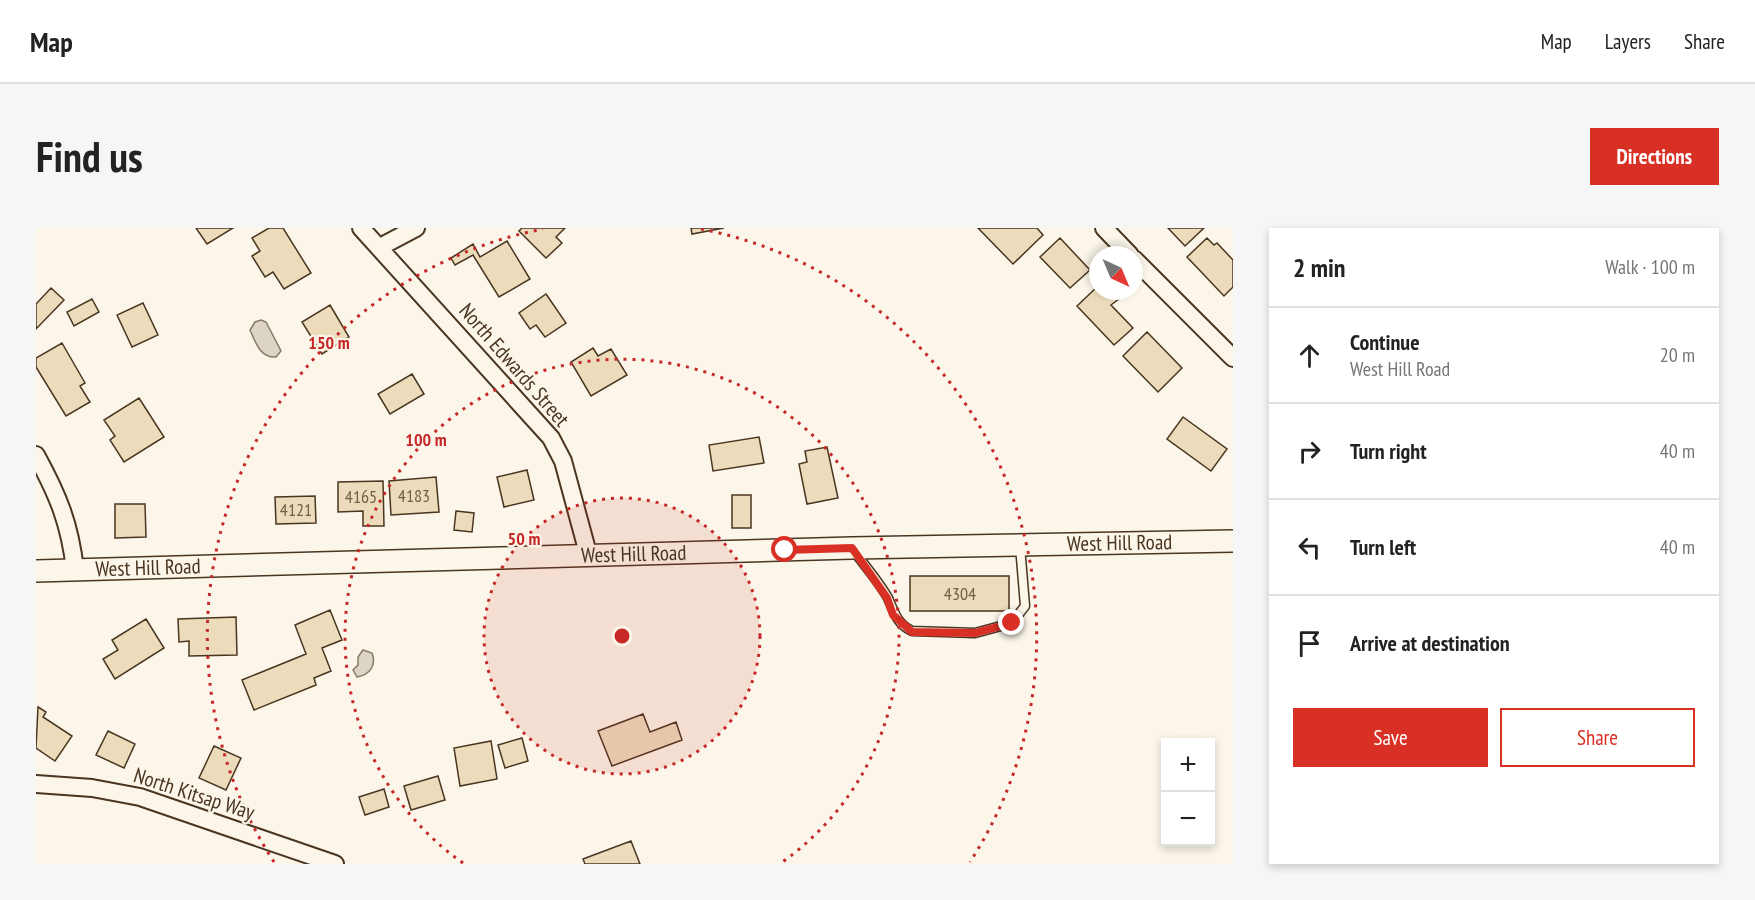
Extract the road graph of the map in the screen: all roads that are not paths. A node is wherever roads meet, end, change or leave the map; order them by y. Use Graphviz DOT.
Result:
graph roads {
  1 [pos="362,228"];
  2 [pos="416,228"];
  3 [pos="1104,228"];
  4 [pos="1121,246"];
  5 [pos="380,247"];
  6 [pos="1143,268"];
  7 [pos="1233,358"];
  8 [pos="36,456"];
  9 [pos="1233,542"];
  10 [pos="1020,545"];
  11 [pos="852,548"];
  12 [pos="589,556"];
  13 [pos="75,570"];
  14 [pos="36,571"];
  15 [pos="36,784"];
  16 [pos="335,864"];
  1 -- 5 [label="street, North Edwards Street"];
  2 -- 5 [label="street"];
  3 -- 4 [label="street"];
  5 -- 12 [label="street, North Edwards Street"];
  6 -- 7 [label="street"];
  8 -- 13 [label="street"];
  9 -- 10 [label="street, West Hill Road"];
  10 -- 11 [label="street, West Hill Road"];
  10 -- 11 [label="lane"];
  11 -- 12 [label="street, West Hill Road"];
  12 -- 13 [label="street, West Hill Road"];
  13 -- 14 [label="street, West Hill Road"];
  15 -- 16 [label="street, North Kitsap Way"];
}
